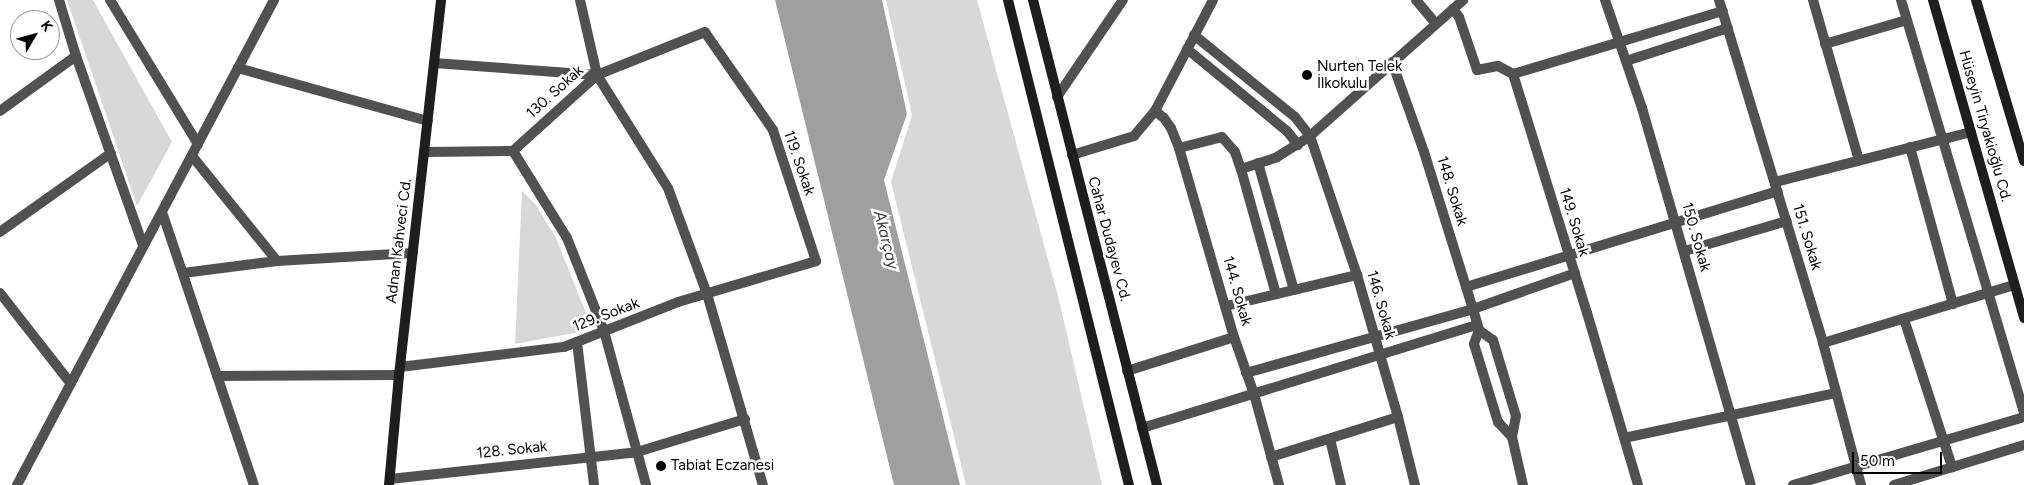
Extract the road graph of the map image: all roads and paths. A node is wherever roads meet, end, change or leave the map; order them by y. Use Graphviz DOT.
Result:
graph roads {
  1 [pos="59,0"];
  2 [pos="110,0"];
  3 [pos="274,0"];
  4 [pos="441,0"];
  5 [pos="580,0"];
  6 [pos="1008,0"];
  7 [pos="1034,0"];
  8 [pos="1123,0"];
  9 [pos="1213,0"];
  10 [pos="1416,0"];
  11 [pos="1463,0"];
  12 [pos="1604,0"];
  13 [pos="1720,0"];
  14 [pos="1813,0"];
  15 [pos="1901,0"];
  16 [pos="1933,0"];
  17 [pos="1976,0"];
  18 [pos="1453,9"];
  19 [pos="1723,11"];
  20 [pos="1907,20"];
  21 [pos="1436,24"];
  22 [pos="1728,28"];
  23 [pos="705,32"];
  24 [pos="1194,35"];
  25 [pos="1619,42"];
  26 [pos="1826,44"];
  27 [pos="1187,49"];
  28 [pos="76,56"];
  29 [pos="1626,61"];
  30 [pos="1392,62"];
  31 [pos="434,63"];
  32 [pos="238,68"];
  33 [pos="1513,74"];
  34 [pos="597,75"];
  35 [pos="1057,97"];
  36 [pos="0,110"];
  37 [pos="1155,111"];
  38 [pos="428,121"];
  39 [pos="2020,131"];
  40 [pos="1971,132"];
  41 [pos="1310,136"];
  42 [pos="1943,138"];
  43 [pos="198,144"];
  44 [pos="1298,145"];
  45 [pos="1910,147"];
  46 [pos="1179,148"];
  47 [pos="513,151"];
  48 [pos="424,152"];
  49 [pos="111,153"];
  50 [pos="1072,155"];
  51 [pos="192,156"];
  52 [pos="1859,160"];
  53 [pos="2024,161"];
  54 [pos="1258,163"];
  55 [pos="1241,169"];
  56 [pos="1776,186"];
  57 [pos="162,212"];
  58 [pos="1787,221"];
  59 [pos="1676,222"];
  60 [pos="0,232"];
  61 [pos="143,245"];
  62 [pos="1685,251"];
  63 [pos="413,253"];
  64 [pos="1569,256"];
  65 [pos="277,261"];
  66 [pos="816,261"];
  67 [pos="183,273"];
  68 [pos="1575,273"];
  69 [pos="1357,275"];
  70 [pos="2014,285"];
  71 [pos="1466,287"];
  72 [pos="1294,290"];
  73 [pos="0,293"];
  74 [pos="1989,293"];
  75 [pos="707,294"];
  76 [pos="1276,294"];
  77 [pos="1953,304"];
  78 [pos="1226,306"];
  79 [pos="1473,309"];
  80 [pos="2024,318"];
  81 [pos="1904,319"];
  82 [pos="1478,328"];
  83 [pos="604,332"];
  84 [pos="1234,337"];
  85 [pos="1375,338"];
  86 [pos="577,342"];
  87 [pos="1823,343"];
  88 [pos="1379,354"];
  89 [pos="399,371"];
  90 [pos="1127,371"];
  91 [pos="1246,373"];
  92 [pos="217,376"];
  93 [pos="71,384"];
  94 [pos="1836,393"];
  95 [pos="1254,394"];
  96 [pos="2024,412"];
  97 [pos="1730,415"];
  98 [pos="1398,417"];
  99 [pos="2024,417"];
  100 [pos="745,420"];
  101 [pos="1142,428"];
  102 [pos="1512,438"];
  103 [pos="1624,438"];
  104 [pos="1330,439"];
  105 [pos="1944,441"];
  106 [pos="2024,445"];
  107 [pos="637,452"];
  108 [pos="590,457"];
  109 [pos="1271,457"];
  110 [pos="1856,467"];
  111 [pos="1952,467"];
  112 [pos="389,482"];
  113 [pos="1857,484"];
  114 [pos="17,485"];
  115 [pos="254,485"];
  116 [pos="594,485"];
  117 [pos="646,485"];
  118 [pos="763,485"];
  119 [pos="1129,485"];
  120 [pos="1157,485"];
  121 [pos="1279,485"];
  122 [pos="1341,485"];
  123 [pos="1415,485"];
  124 [pos="1524,485"];
  125 [pos="1638,485"];
  126 [pos="1751,485"];
  127 [pos="1793,485"];
  128 [pos="1894,485"];
  1 -- 28 [label="street"];
  2 -- 43 [label="street"];
  3 -- 32 [label="street"];
  4 -- 31 [label="main road, Adnan Kahveci Cd."];
  5 -- 34 [label="street"];
  6 -- 119 [label="main road"];
  7 -- 35 [label="main road, Cahar Dudayev Cd."];
  8 -- 35 [label="street"];
  9 -- 24 [label="street"];
  10 -- 21 [label="street"];
  11 -- 18 [label="street"];
  12 -- 25 [label="street, 150. Sokak"];
  13 -- 19 [label="street, 151. Sokak"];
  14 -- 26 [label="street"];
  15 -- 20 [label="street"];
  16 -- 40 [label="main road, Hüseyin Tiryakioğlu Cd."];
  17 -- 39 [label="main road, Hüseyin Tiryakioğlu Cd."];
  18 -- 21 [label="street"];
  18 -- 33 [label="street"];
  19 -- 22 [label="street, 151. Sokak"];
  19 -- 25 [label="street"];
  20 -- 26 [label="street"];
  20 -- 42 [label="street"];
  21 -- 30 [label="street"];
  22 -- 29 [label="street"];
  22 -- 56 [label="street, 151. Sokak"];
  23 -- 34 [label="street, 130. Sokak"];
  23 -- 66 [label="street, 119. Sokak"];
  24 -- 27 [label="street"];
  24 -- 41 [label="street"];
  25 -- 29 [label="street, 150. Sokak"];
  25 -- 33 [label="street"];
  26 -- 52 [label="street"];
  27 -- 37 [label="street"];
  27 -- 44 [label="street"];
  28 -- 36 [label="street"];
  28 -- 49 [label="street"];
  29 -- 59 [label="street, 150. Sokak"];
  30 -- 41 [label="street"];
  30 -- 71 [label="street, 148. Sokak"];
  31 -- 34 [label="street"];
  31 -- 38 [label="main road, Adnan Kahveci Cd."];
  32 -- 38 [label="street"];
  32 -- 43 [label="street"];
  33 -- 64 [label="street, 149. Sokak"];
  34 -- 47 [label="street, 130. Sokak"];
  34 -- 75 [label="street"];
  35 -- 50 [label="main road, Cahar Dudayev Cd."];
  37 -- 46 [label="street, 144. Sokak"];
  37 -- 50 [label="street"];
  38 -- 48 [label="main road, Adnan Kahveci Cd."];
  39 -- 53 [label="main road, Hüseyin Tiryakioğlu Cd."];
  40 -- 42 [label="street"];
  40 -- 70 [label="main road, Hüseyin Tiryakioğlu Cd."];
  41 -- 44 [label="street"];
  41 -- 69 [label="street, 146. Sokak"];
  42 -- 45 [label="street"];
  42 -- 74 [label="street"];
  43 -- 51 [label="street"];
  44 -- 54 [label="street"];
  45 -- 52 [label="street"];
  45 -- 77 [label="street"];
  46 -- 55 [label="street"];
  46 -- 78 [label="street, 144. Sokak"];
  47 -- 48 [label="street"];
  47 -- 83 [label="street"];
  48 -- 63 [label="main road, Adnan Kahveci Cd."];
  49 -- 60 [label="street"];
  49 -- 61 [label="street"];
  50 -- 90 [label="main road, Cahar Dudayev Cd."];
  51 -- 57 [label="street"];
  51 -- 65 [label="street"];
  52 -- 56 [label="street"];
  54 -- 55 [label="street"];
  54 -- 72 [label="street"];
  55 -- 76 [label="street"];
  56 -- 58 [label="street, 151. Sokak"];
  56 -- 59 [label="street"];
  57 -- 61 [label="street"];
  57 -- 67 [label="street"];
  58 -- 62 [label="street"];
  58 -- 87 [label="street, 151. Sokak"];
  59 -- 62 [label="street, 150. Sokak"];
  59 -- 64 [label="street"];
  61 -- 93 [label="street"];
  62 -- 97 [label="street, 150. Sokak"];
  63 -- 65 [label="street"];
  63 -- 89 [label="main road, Adnan Kahveci Cd."];
  64 -- 68 [label="street, 149. Sokak"];
  64 -- 71 [label="street"];
  65 -- 67 [label="street"];
  66 -- 75 [label="street, 129. Sokak"];
  67 -- 92 [label="street"];
  68 -- 79 [label="street"];
  68 -- 103 [label="street, 149. Sokak"];
  69 -- 72 [label="street"];
  69 -- 85 [label="street, 146. Sokak"];
  70 -- 74 [label="street"];
  70 -- 80 [label="main road, Hüseyin Tiryakioğlu Cd."];
  71 -- 79 [label="street, 148. Sokak"];
  72 -- 76 [label="street"];
  73 -- 93 [label="street"];
  74 -- 77 [label="street"];
  74 -- 96 [label="street"];
  75 -- 83 [label="street, 129. Sokak"];
  75 -- 100 [label="street"];
  76 -- 78 [label="street"];
  77 -- 81 [label="street"];
  78 -- 84 [label="street, 144. Sokak"];
  79 -- 82 [label="street, 148. Sokak"];
  79 -- 85 [label="street"];
  81 -- 87 [label="street"];
  81 -- 105 [label="street"];
  82 -- 88 [label="street"];
  82 -- 102 [label="street, 148. Sokak"];
  82 -- 102 [label="street, 148. Sokak"];
  83 -- 86 [label="street, 129. Sokak"];
  83 -- 107 [label="street"];
  84 -- 90 [label="street"];
  84 -- 91 [label="street, 144. Sokak"];
  85 -- 88 [label="street, 146. Sokak"];
  85 -- 91 [label="street"];
  86 -- 89 [label="street, 129. Sokak"];
  86 -- 108 [label="street"];
  87 -- 94 [label="street, 151. Sokak"];
  88 -- 95 [label="street"];
  88 -- 98 [label="street, 146. Sokak"];
  89 -- 92 [label="street, 129. Sokak"];
  89 -- 112 [label="main road, Adnan Kahveci Cd."];
  90 -- 101 [label="main road, Cahar Dudayev Cd."];
  91 -- 95 [label="street, 144. Sokak"];
  92 -- 115 [label="street"];
  93 -- 114 [label="street"];
  94 -- 97 [label="street"];
  94 -- 110 [label="street, 151. Sokak"];
  95 -- 101 [label="street"];
  95 -- 109 [label="street, 144. Sokak"];
  97 -- 103 [label="street"];
  97 -- 126 [label="street, 150. Sokak"];
  98 -- 104 [label="street"];
  98 -- 123 [label="street, 146. Sokak"];
  99 -- 105 [label="street"];
  100 -- 107 [label="street, 128. Sokak"];
  100 -- 118 [label="street"];
  101 -- 120 [label="main road, Cahar Dudayev Cd."];
  102 -- 124 [label="street, 148. Sokak"];
  103 -- 125 [label="street, 149. Sokak"];
  104 -- 109 [label="street"];
  104 -- 122 [label="street"];
  105 -- 110 [label="street"];
  105 -- 111 [label="street"];
  106 -- 111 [label="street"];
  107 -- 108 [label="street, 128. Sokak"];
  107 -- 117 [label="street"];
  108 -- 112 [label="street, 128. Sokak"];
  108 -- 116 [label="street"];
  109 -- 121 [label="street, 144. Sokak"];
  110 -- 113 [label="street, 151. Sokak"];
  110 -- 127 [label="street"];
  111 -- 128 [label="street"];
}
